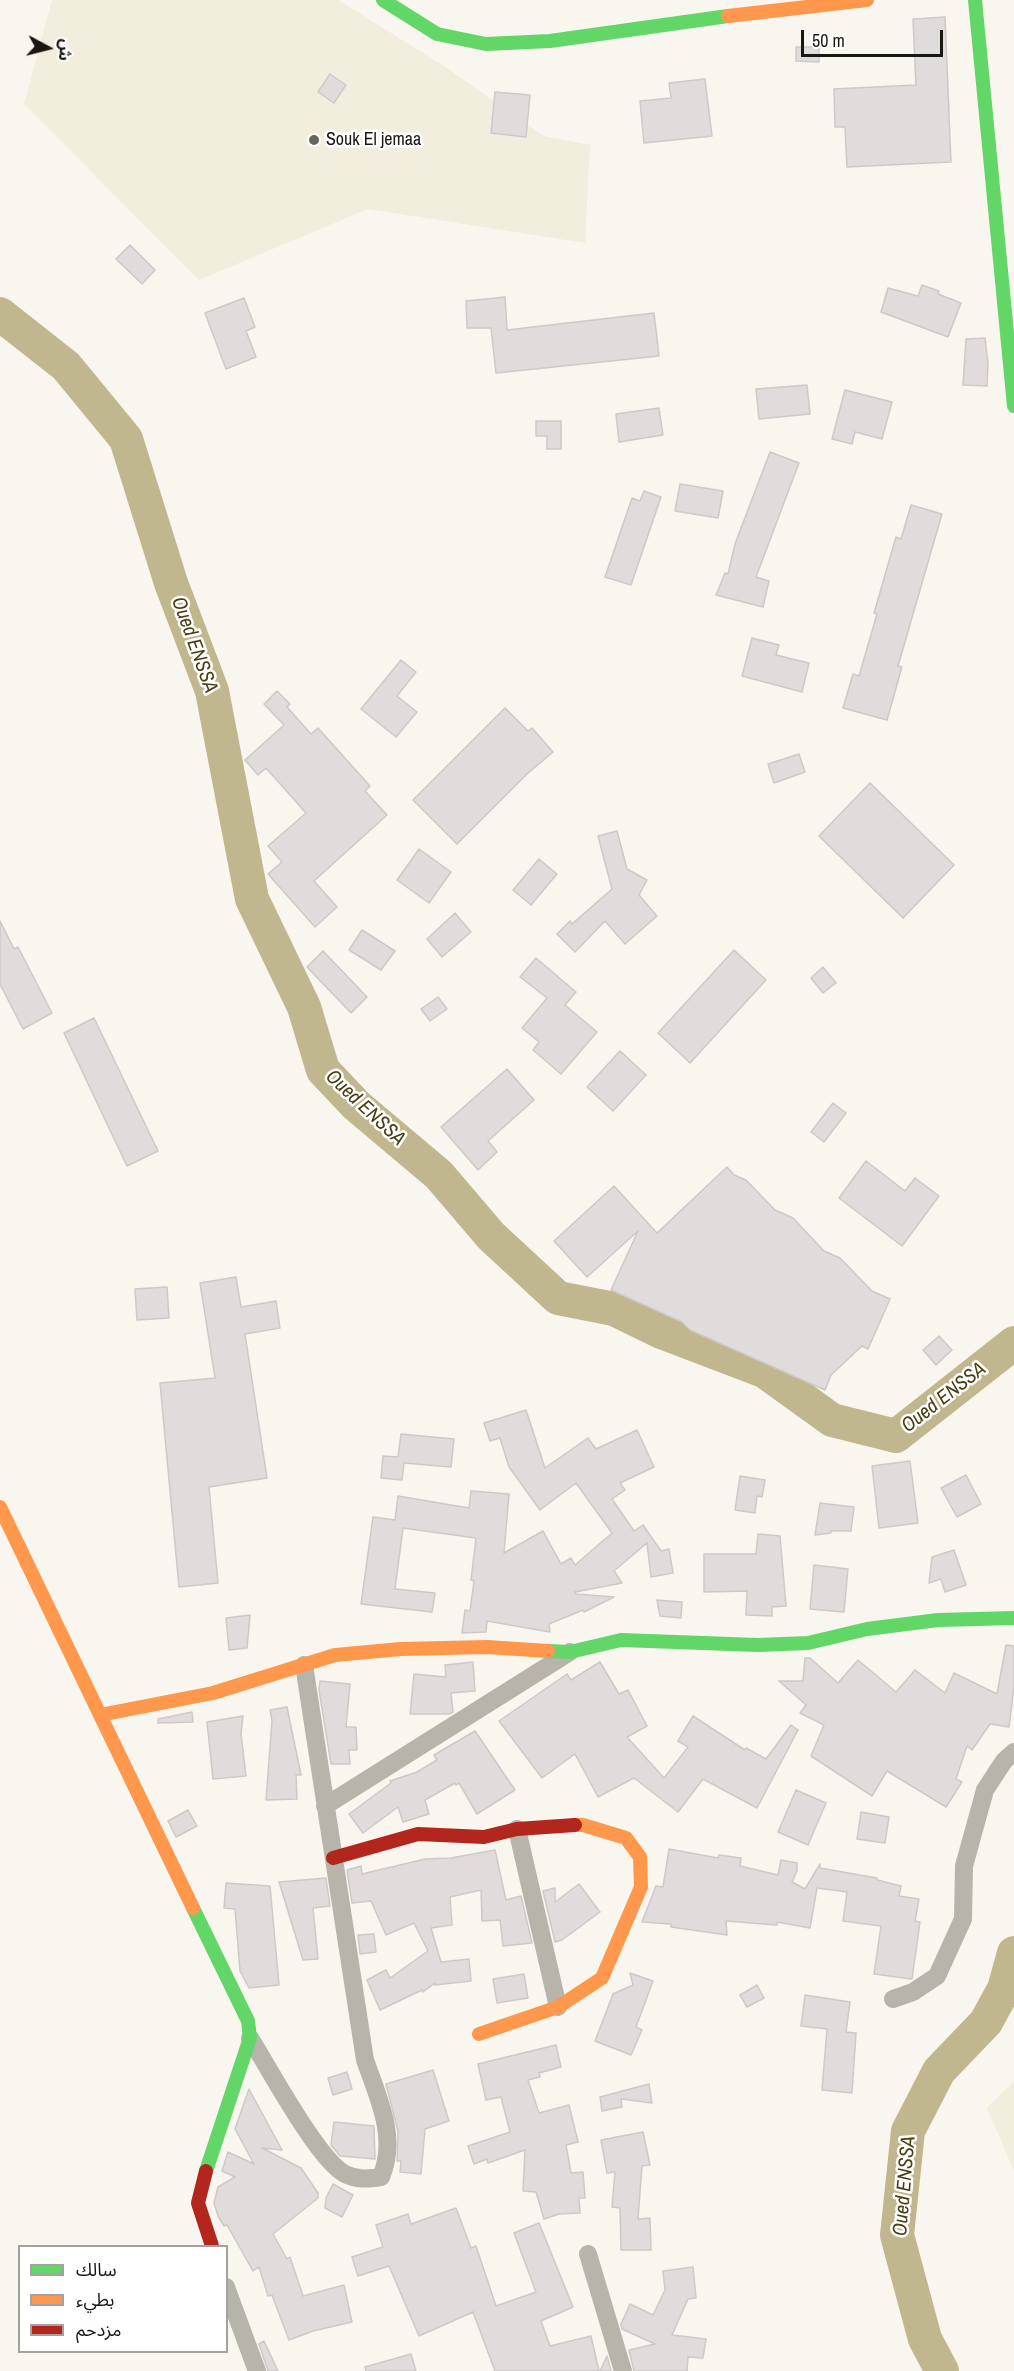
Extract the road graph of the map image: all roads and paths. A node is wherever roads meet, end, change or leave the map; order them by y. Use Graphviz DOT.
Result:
graph roads {
  1 [pos="382,0"];
  2 [pos="867,0"];
  3 [pos="975,0"];
  4 [pos="1014,406"];
  5 [pos="0,1507"];
  6 [pos="1014,1618"];
  7 [pos="570,1652"];
  8 [pos="304,1665"];
  9 [pos="100,1715"];
  10 [pos="1014,1752"];
  11 [pos="326,1806"];
  12 [pos="517,1829"];
  13 [pos="333,1858"];
  14 [pos="893,1999"];
  15 [pos="558,2007"];
  16 [pos="479,2034"];
  17 [pos="250,2038"];
  18 [pos="211,2245"];
  19 [pos="588,2254"];
  20 [pos="228,2292"];
  21 [pos="257,2371"];
  22 [pos="623,2371"];
  1 -- 2 [label="street"];
  3 -- 4 [label="street"];
  5 -- 9 [label="street"];
  6 -- 7 [label="street"];
  7 -- 8 [label="street"];
  7 -- 11 [label="street"];
  8 -- 9 [label="street"];
  8 -- 11 [label="street"];
  9 -- 17 [label="street"];
  10 -- 14 [label="street"];
  11 -- 13 [label="street"];
  12 -- 13 [label="street"];
  12 -- 15 [label="street"];
  12 -- 15 [label="street"];
  13 -- 17 [label="street"];
  15 -- 16 [label="street"];
  17 -- 18 [label="street"];
  19 -- 22 [label="street"];
  20 -- 21 [label="street"];
}
